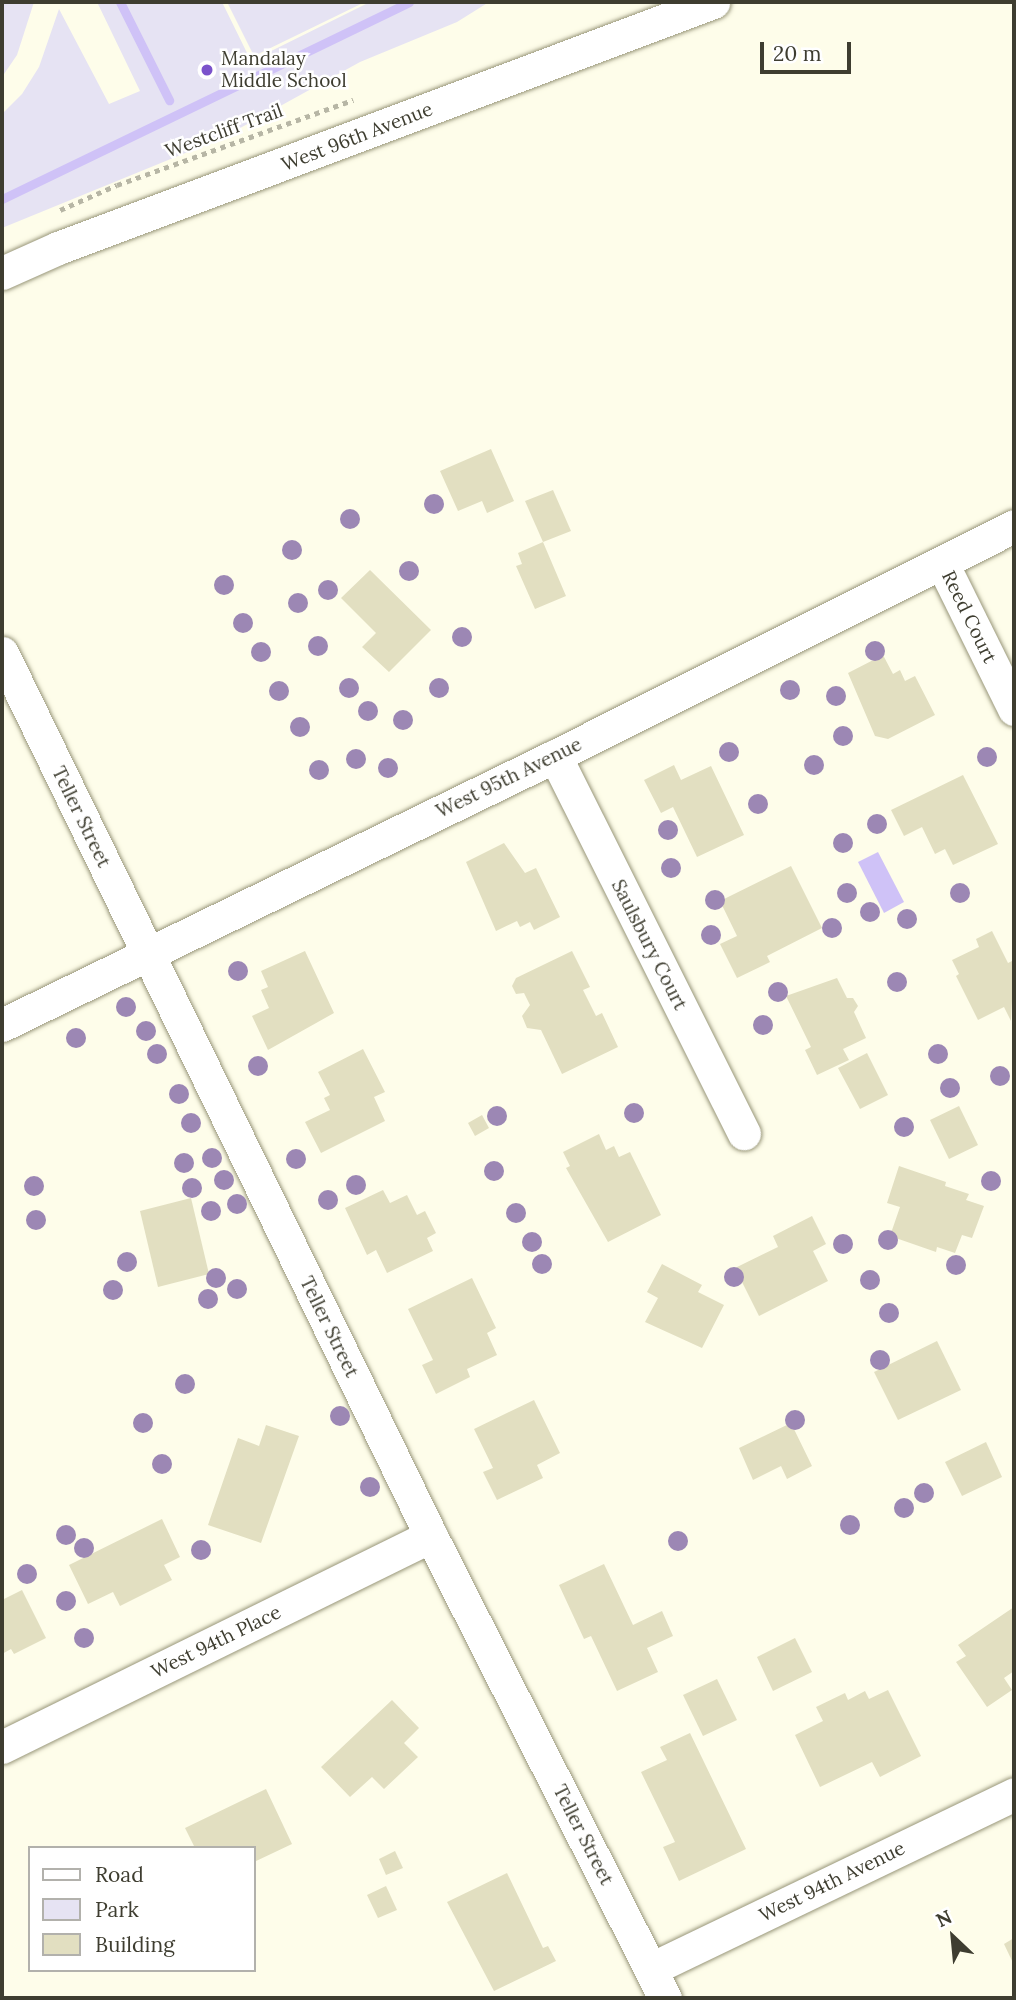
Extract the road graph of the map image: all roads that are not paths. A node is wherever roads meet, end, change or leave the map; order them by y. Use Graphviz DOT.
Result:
graph roads {
  1 [pos="713,2"];
  2 [pos="2,273"];
  3 [pos="1014,527"];
  4 [pos="942,563"];
  5 [pos="2,653"];
  6 [pos="1014,709"];
  7 [pos="555,756"];
  8 [pos="147,952"];
  9 [pos="2,1025"];
  10 [pos="744,1133"];
  11 [pos="431,1536"];
  12 [pos="2,1747"];
  13 [pos="1014,1794"];
  14 [pos="651,1969"];
  15 [pos="665,1998"];
  1 -- 2 [label="street, West 96th Avenue"];
  3 -- 4 [label="street, West 95th Avenue"];
  4 -- 6 [label="street, Reed Court"];
  4 -- 7 [label="street, West 95th Avenue"];
  5 -- 8 [label="street, Teller Street"];
  7 -- 8 [label="street, West 95th Avenue"];
  7 -- 10 [label="street, Saulsbury Court"];
  8 -- 9 [label="street, West 95th Avenue"];
  8 -- 11 [label="street, Teller Street"];
  11 -- 12 [label="street, West 94th Place"];
  11 -- 14 [label="street, Teller Street"];
  13 -- 14 [label="street, West 94th Avenue"];
  14 -- 15 [label="street, Teller Street"];
}
